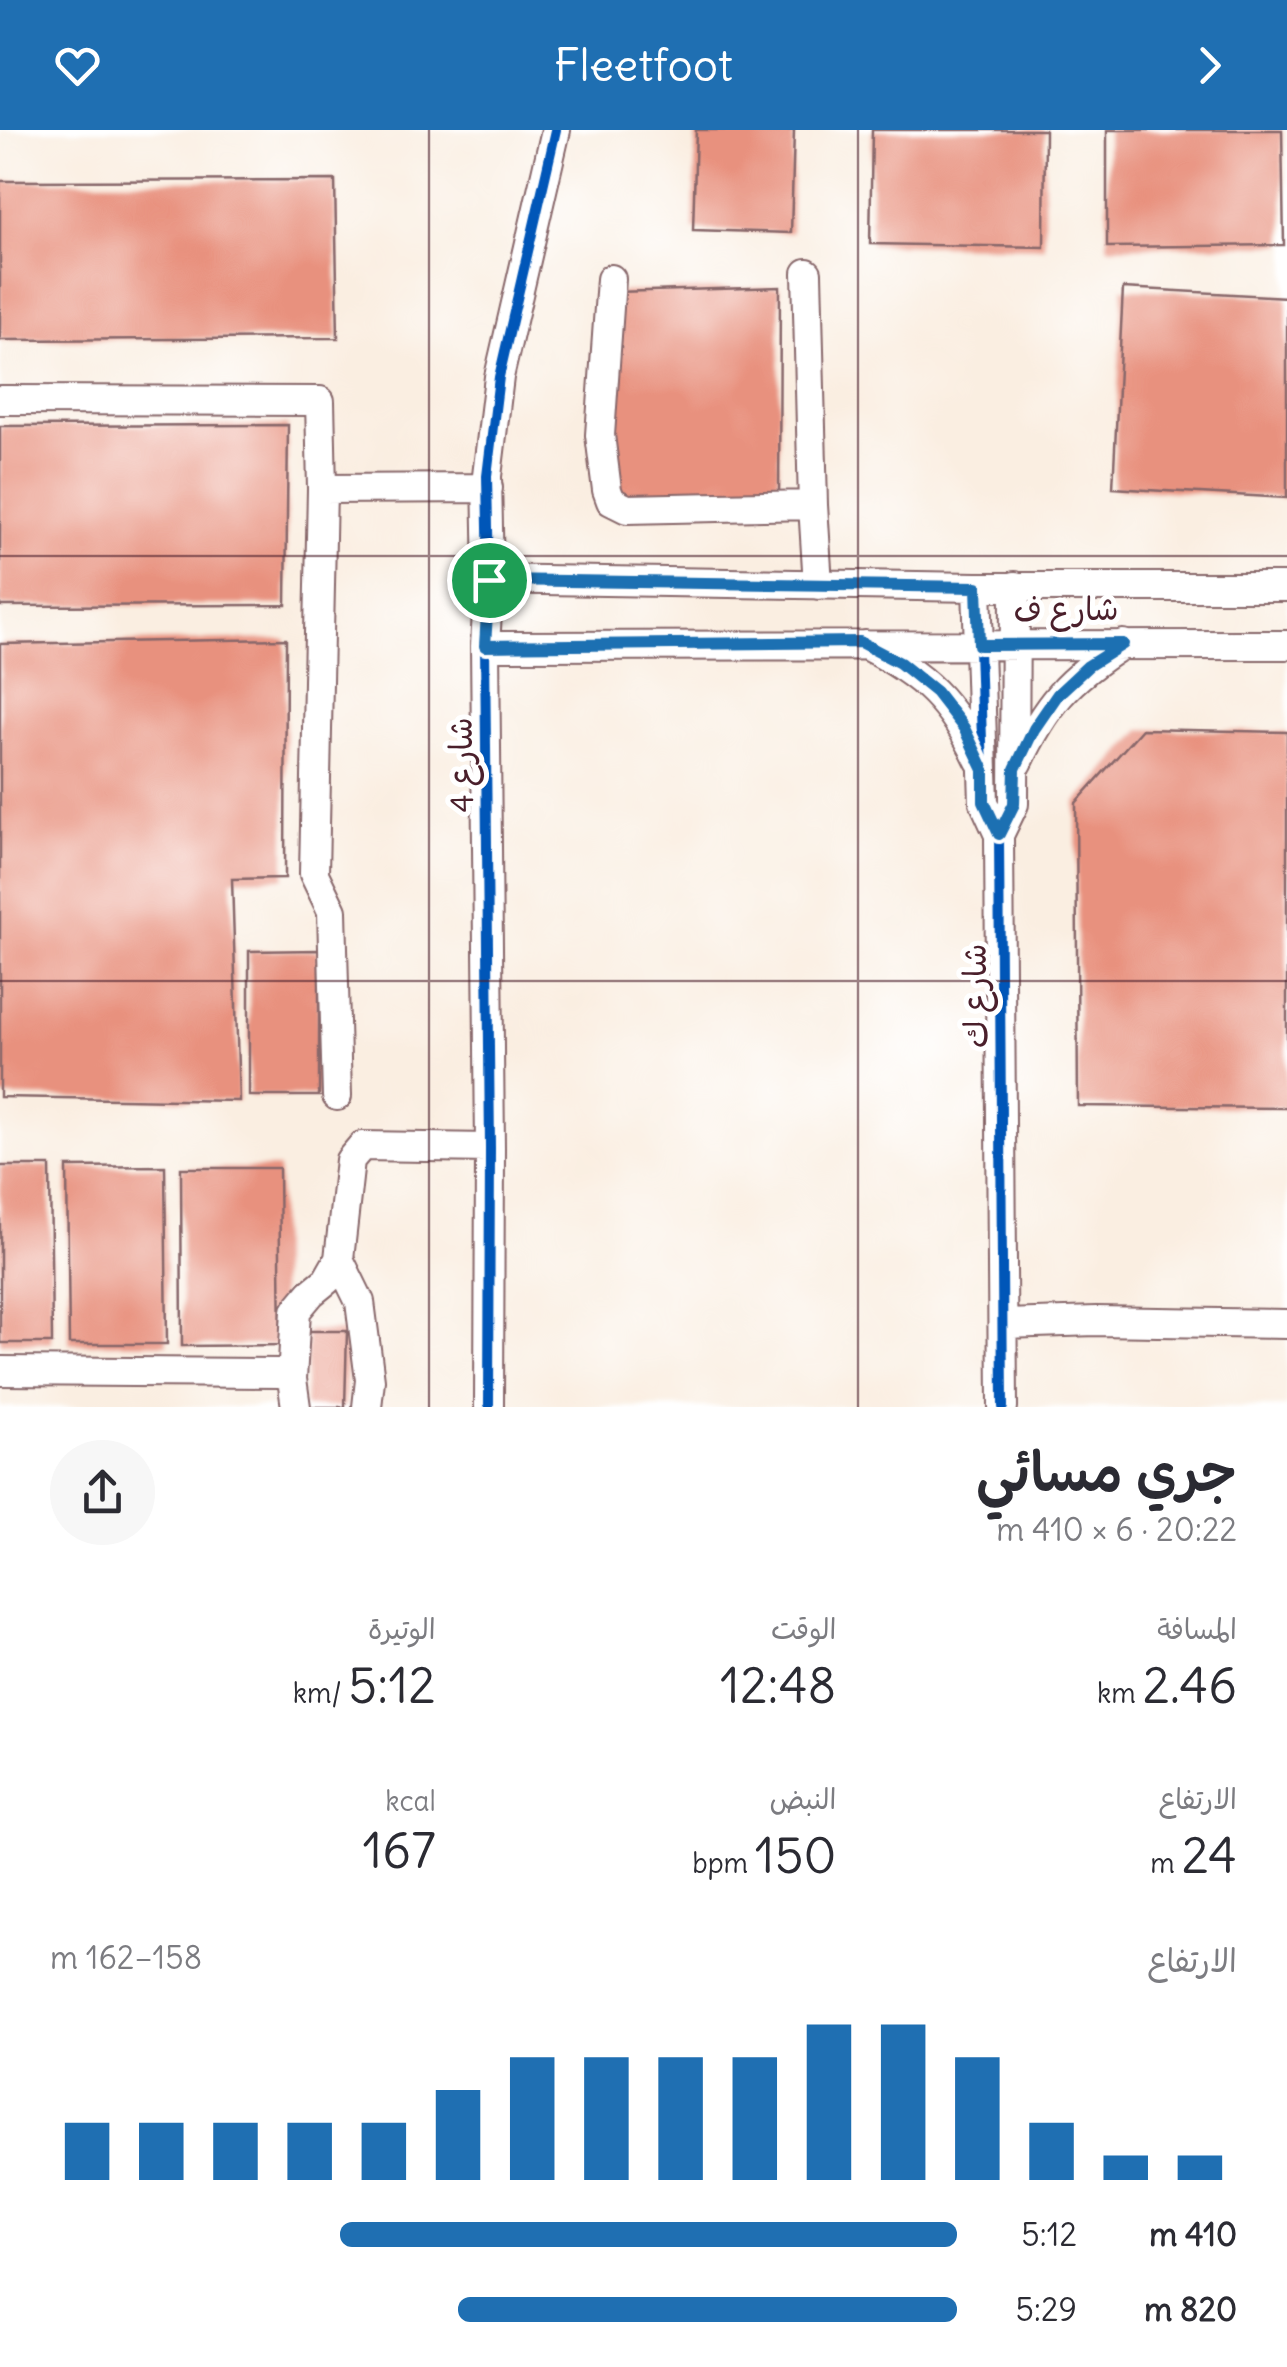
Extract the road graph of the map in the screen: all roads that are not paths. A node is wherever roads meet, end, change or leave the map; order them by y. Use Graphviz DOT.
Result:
graph roads {
  1 [pos="556,130"];
  2 [pos="807,273"];
  3 [pos="610,278"];
  4 [pos="0,400"];
  5 [pos="488,488"];
  6 [pos="322,489"];
  7 [pos="813,505"];
  8 [pos="489,580"];
  9 [pos="818,585"];
  10 [pos="1015,586"];
  11 [pos="977,587"];
  12 [pos="1287,587"];
  13 [pos="860,642"];
  14 [pos="1123,644"];
  15 [pos="979,645"];
  16 [pos="1015,645"];
  17 [pos="1287,645"];
  18 [pos="485,646"];
  19 [pos="1015,769"];
  20 [pos="984,770"];
  21 [pos="999,834"];
  22 [pos="337,1096"];
  23 [pos="490,1148"];
  24 [pos="339,1259"];
  25 [pos="1004,1324"];
  26 [pos="1287,1324"];
  27 [pos="0,1371"];
  28 [pos="294,1393"];
  29 [pos="367,1407"];
  30 [pos="489,1407"];
  31 [pos="1003,1407"];
  1 -- 5 [label="street, شارع 4"];
  2 -- 7 [label="street"];
  3 -- 7 [label="street"];
  4 -- 6 [label="street"];
  5 -- 6 [label="street"];
  5 -- 8 [label="street, شارع 4"];
  6 -- 22 [label="street"];
  7 -- 9 [label="street"];
  8 -- 9 [label="street, شارع ف"];
  8 -- 18 [label="street, شارع 4"];
  9 -- 11 [label="street, شارع ف"];
  10 -- 11 [label="street, شارع ف"];
  10 -- 12 [label="street, شارع ف"];
  10 -- 16 [label="street, شارع ك"];
  11 -- 15 [label="street, شارع ك"];
  13 -- 15 [label="street, شارع ف"];
  13 -- 18 [label="street, شارع ف"];
  13 -- 20 [label="street"];
  14 -- 16 [label="street, شارع ف"];
  14 -- 17 [label="street, شارع ف"];
  14 -- 19 [label="street"];
  15 -- 16 [label="street, شارع ف"];
  15 -- 20 [label="street, شارع ك"];
  16 -- 19 [label="street, شارع ك"];
  18 -- 23 [label="street, شارع 4"];
  19 -- 21 [label="street, شارع ك"];
  20 -- 21 [label="street, شارع ك"];
  21 -- 25 [label="street, شارع ك"];
  23 -- 24 [label="street"];
  23 -- 30 [label="street, شارع 4"];
  24 -- 28 [label="street"];
  24 -- 29 [label="street"];
  25 -- 26 [label="street"];
  25 -- 31 [label="street, شارع ك"];
  27 -- 28 [label="street"];
}
